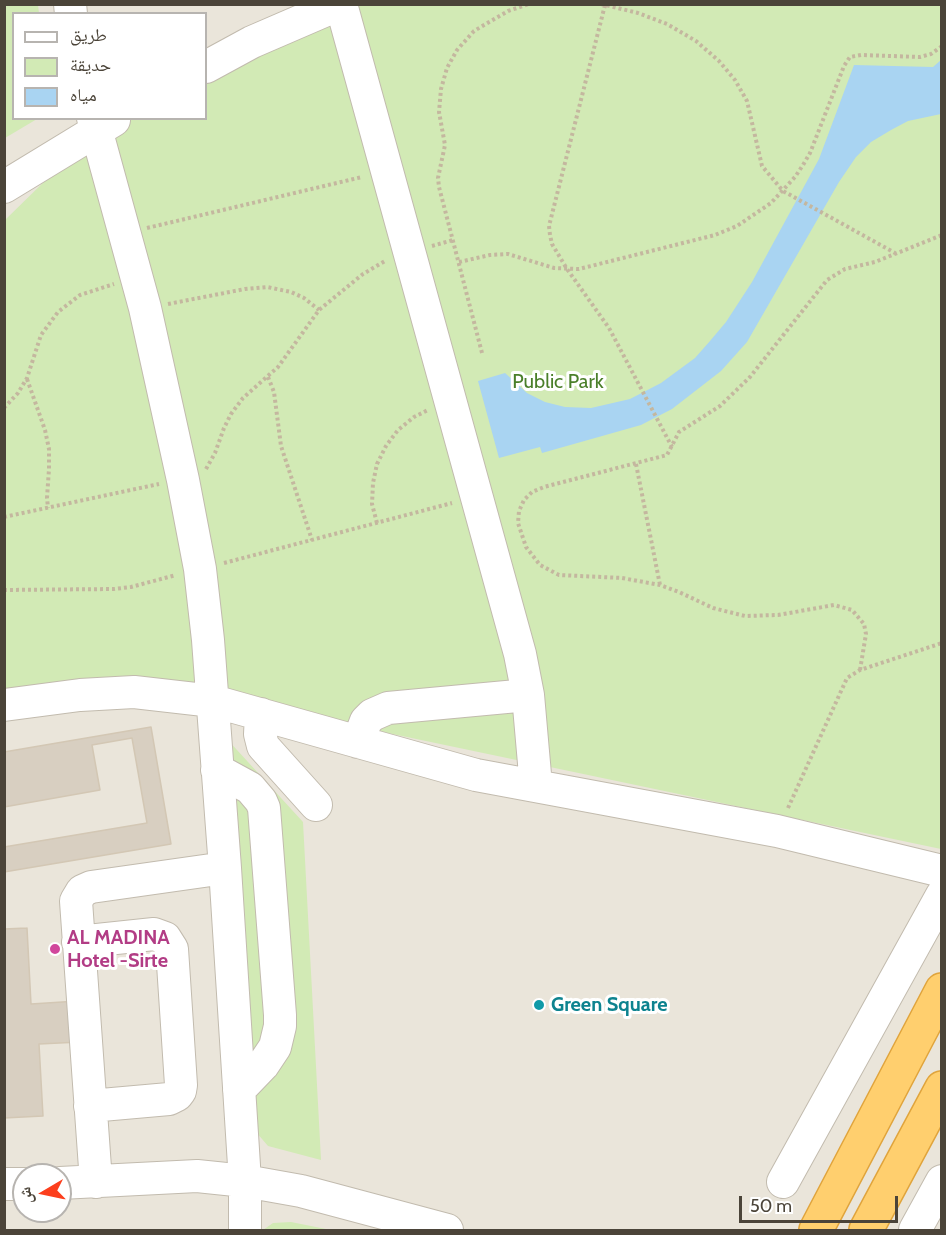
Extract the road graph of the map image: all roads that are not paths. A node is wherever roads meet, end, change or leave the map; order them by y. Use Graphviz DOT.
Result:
graph roads {
  1 [pos="340,4"];
  2 [pos="207,66"];
  3 [pos="102,123"];
  4 [pos="4,187"];
  5 [pos="528,694"];
  6 [pos="213,701"];
  7 [pos="4,705"];
  8 [pos="261,714"];
  9 [pos="358,742"];
  10 [pos="218,770"];
  11 [pos="536,786"];
  12 [pos="316,805"];
  13 [pos="225,868"];
  14 [pos="942,871"];
  15 [pos="942,895"];
  16 [pos="78,942"];
  17 [pos="942,990"];
  18 [pos="942,1088"];
  19 [pos="239,1090"];
  20 [pos="90,1106"];
  21 [pos="244,1181"];
  22 [pos="942,1181"];
  23 [pos="96,1182"];
  24 [pos="783,1182"];
  25 [pos="72,1183"];
  26 [pos="245,1230"];
  27 [pos="447,1230"];
  28 [pos="816,1230"];
  29 [pos="866,1230"];
  30 [pos="915,1230"];
  1 -- 2 [label="street"];
  1 -- 5 [label="street"];
  3 -- 4 [label="street"];
  3 -- 6 [label="street"];
  5 -- 9 [label="street"];
  5 -- 11 [label="street"];
  6 -- 7 [label="street"];
  6 -- 8 [label="street"];
  6 -- 10 [label="street"];
  8 -- 9 [label="street"];
  8 -- 12 [label="street"];
  9 -- 11 [label="street"];
  10 -- 13 [label="street"];
  10 -- 19 [label="street"];
  11 -- 14 [label="street"];
  13 -- 16 [label="street"];
  13 -- 19 [label="street"];
  15 -- 24 [label="street"];
  16 -- 20 [label="street"];
  16 -- 20 [label="street"];
  17 -- 28 [label="highway"];
  18 -- 29 [label="highway"];
  19 -- 21 [label="street"];
  20 -- 23 [label="street"];
  21 -- 23 [label="street"];
  21 -- 26 [label="street"];
  21 -- 27 [label="street"];
  22 -- 30 [label="street"];
  23 -- 25 [label="street"];
}
